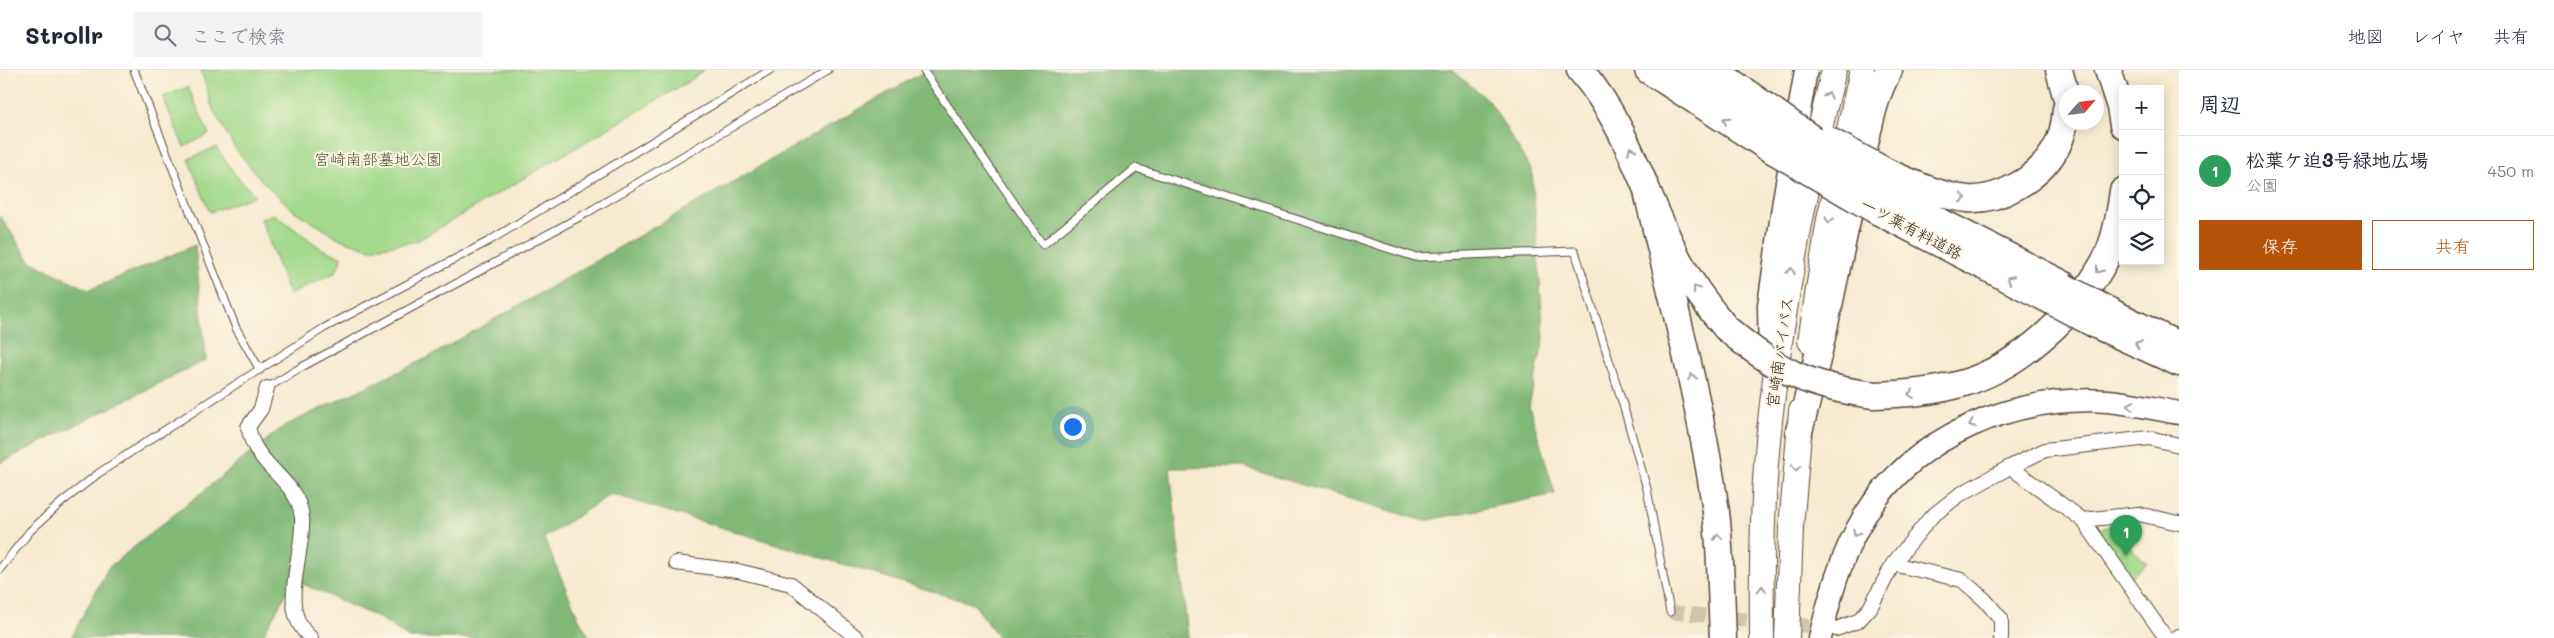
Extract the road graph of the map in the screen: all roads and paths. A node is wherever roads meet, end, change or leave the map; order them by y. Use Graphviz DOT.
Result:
graph roads {
  1 [pos="134,70"];
  2 [pos="770,70"];
  3 [pos="828,70"];
  4 [pos="923,70"];
  5 [pos="1580,70"];
  6 [pos="1684,70"];
  7 [pos="1702,70"];
  8 [pos="1718,70"];
  9 [pos="1806,70"];
  10 [pos="1834,70"];
  11 [pos="1862,70"];
  12 [pos="1889,70"];
  13 [pos="2059,70"];
  14 [pos="2108,70"];
  15 [pos="1651,72"];
  16 [pos="2063,85"];
  17 [pos="2119,104"];
  18 [pos="1771,127"];
  19 [pos="2061,130"];
  20 [pos="1881,189"];
  21 [pos="1648,196"];
  22 [pos="2119,213"];
  23 [pos="2102,317"];
  24 [pos="2179,342"];
  25 [pos="2179,363"];
  26 [pos="260,370"];
  27 [pos="267,388"];
  28 [pos="2179,413"];
  29 [pos="1770,414"];
  30 [pos="1799,431"];
  31 [pos="2179,445"];
  32 [pos="2010,467"];
  33 [pos="2083,520"];
  34 [pos="2179,523"];
  35 [pos="676,562"];
  36 [pos="1893,564"];
  37 [pos="0,569"];
  38 [pos="1670,612"];
  39 [pos="1828,634"];
  40 [pos="311,638"];
  41 [pos="856,638"];
  42 [pos="1723,638"];
  43 [pos="1762,638"];
  44 [pos="1787,638"];
  45 [pos="2001,638"];
  46 [pos="2166,638"];
  1 -- 26 [label="lane"];
  2 -- 26 [label="lane"];
  3 -- 27 [label="lane"];
  4 -- 38 [label="lane"];
  21 -- 5 [label="highway, one-way"];
  6 -- 18 [label="highway"];
  7 -- 18 [label="highway"];
  8 -- 18 [label="main road"];
  9 -- 29 [label="main road"];
  29 -- 10 [label="highway, 宮崎南バイパス, one-way"];
  11 -- 30 [label="highway, 宮崎南バイパス, one-way"];
  12 -- 30 [label="highway"];
  13 -- 16 [label="highway"];
  14 -- 17 [label="highway"];
  18 -- 15 [label="highway, one-way"];
  18 -- 20 [label="highway, bridge"];
  20 -- 19 [label="highway, one-way"];
  20 -- 23 [label="highway, 一ツ葉有料道路, bridge"];
  22 -- 21 [label="highway, one-way, bridge"];
  42 -- 21 [label="highway, one-way"];
  23 -- 24 [label="main road, 一ツ葉有料道路"];
  25 -- 23 [label="highway, 一ツ葉有料道路, one-way"];
  26 -- 37 [label="lane"];
  27 -- 40 [label="street"];
  28 -- 39 [label="main road, one-way"];
  43 -- 29 [label="highway, 宮崎南バイパス, one-way"];
  30 -- 44 [label="highway, 宮崎南バイパス, one-way"];
  31 -- 32 [label="street"];
  32 -- 33 [label="street"];
  32 -- 36 [label="street"];
  33 -- 34 [label="street"];
  33 -- 46 [label="street"];
  35 -- 41 [label="street"];
  36 -- 39 [label="street"];
  36 -- 45 [label="street"];
}
